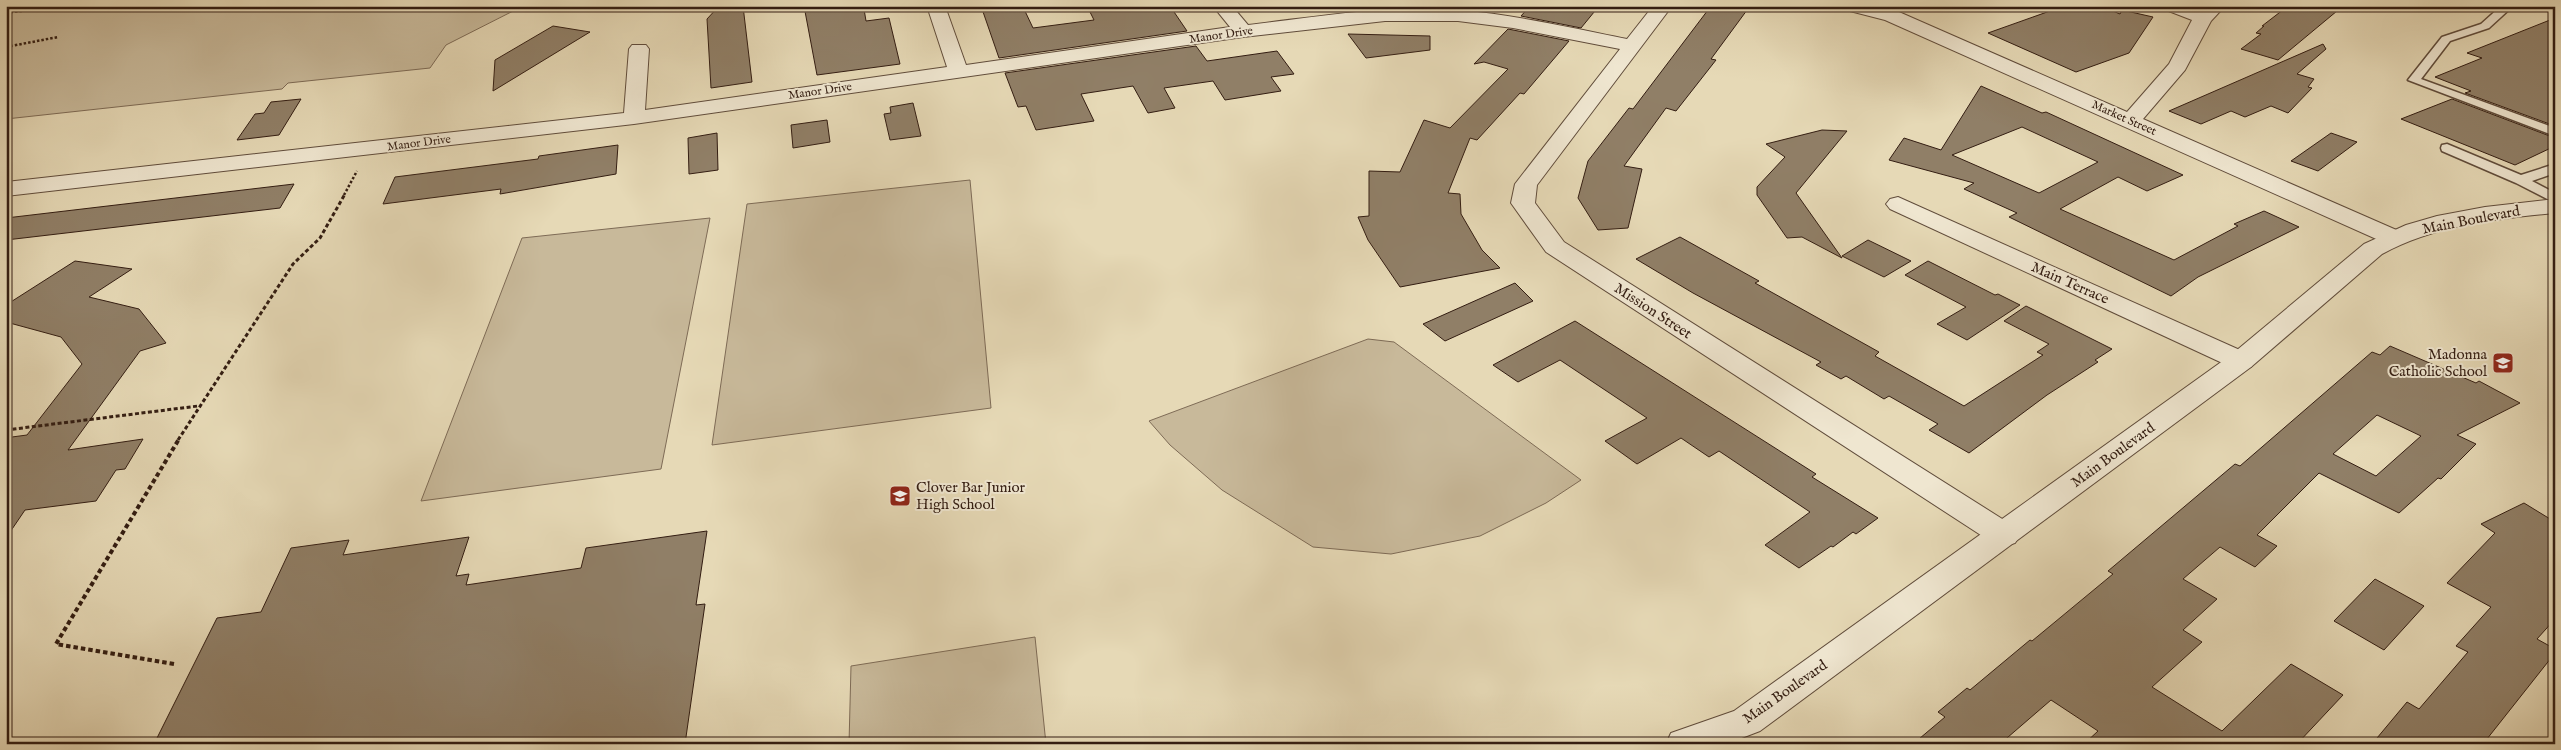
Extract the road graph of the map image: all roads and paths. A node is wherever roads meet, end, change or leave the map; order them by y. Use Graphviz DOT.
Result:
graph roads {
  1 [pos="59,6"];
  2 [pos="936,6"];
  3 [pos="1222,6"];
  4 [pos="1663,6"];
  5 [pos="1852,6"];
  6 [pos="2172,6"];
  7 [pos="2508,6"];
  8 [pos="2210,12"];
  9 [pos="6,14"];
  10 [pos="1243,31"];
  11 [pos="58,37"];
  12 [pos="1632,46"];
  13 [pos="6,47"];
  14 [pos="639,49"];
  15 [pos="959,72"];
  16 [pos="634,118"];
  17 [pos="2130,120"];
  18 [pos="2555,132"];
  19 [pos="2447,148"];
  20 [pos="360,166"];
  21 [pos="2555,168"];
  22 [pos="2521,180"];
  23 [pos="6,189"];
  24 [pos="2555,199"];
  25 [pos="1898,204"];
  26 [pos="2555,206"];
  27 [pos="2392,237"];
  28 [pos="2241,361"];
  29 [pos="199,406"];
  30 [pos="6,430"];
  31 [pos="2004,535"];
  32 [pos="174,664"];
  33 [pos="1684,744"];
  1 -- 9 [label="path"];
  2 -- 15 [label="street"];
  3 -- 10 [label="street"];
  4 -- 12 [label="street, Mission Street"];
  5 -- 17 [label="street, Market Street"];
  6 -- 8 [label="street"];
  7 -- 18 [label="lane"];
  8 -- 17 [label="street"];
  10 -- 12 [label="street, Manor Drive"];
  10 -- 15 [label="street, Manor Drive"];
  11 -- 13 [label="path"];
  12 -- 31 [label="street, Mission Street"];
  14 -- 16 [label="street"];
  15 -- 16 [label="street, Manor Drive"];
  16 -- 23 [label="street, Manor Drive"];
  17 -- 27 [label="street, Market Street"];
  19 -- 22 [label="lane"];
  20 -- 29 [label="path"];
  21 -- 22 [label="lane"];
  22 -- 24 [label="lane"];
  25 -- 28 [label="street, Main Terrace"];
  26 -- 27 [label="street, Main Boulevard"];
  27 -- 28 [label="street, Main Boulevard"];
  28 -- 31 [label="street, Main Boulevard"];
  29 -- 30 [label="path"];
  29 -- 32 [label="path"];
  31 -- 33 [label="street, Main Boulevard"];
}
